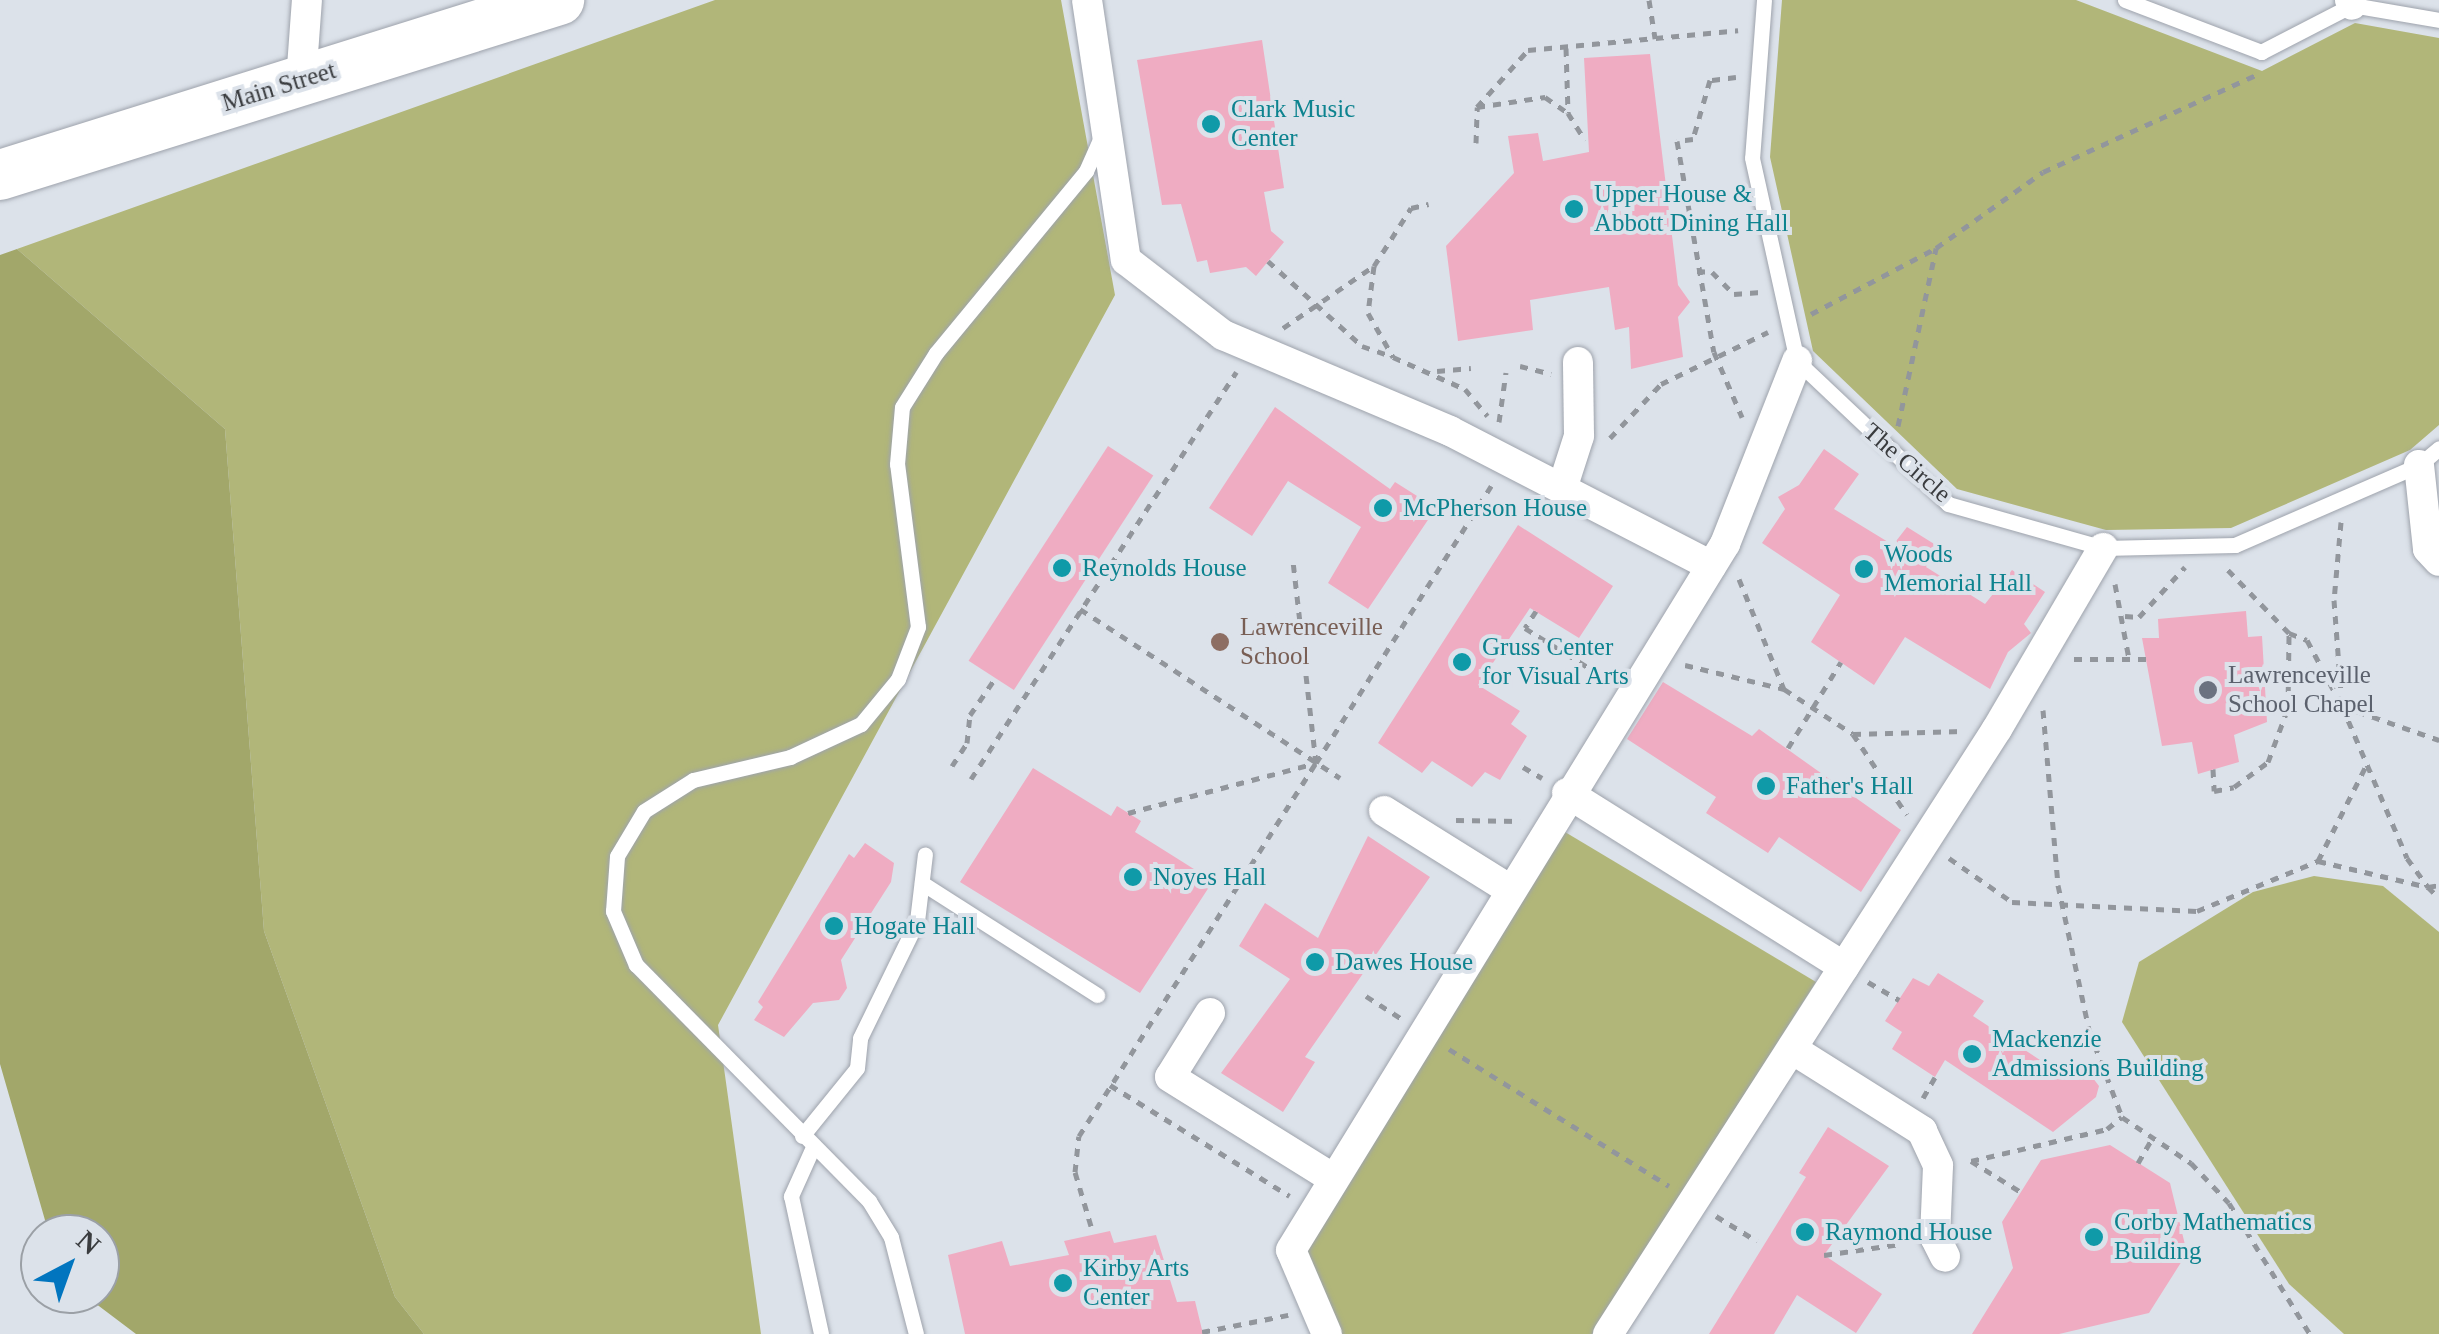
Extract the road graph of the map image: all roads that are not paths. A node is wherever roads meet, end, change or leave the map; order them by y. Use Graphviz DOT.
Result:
graph roads {
  1 [pos="307,0"];
  2 [pos="559,0"];
  3 [pos="1087,0"];
  4 [pos="2126,0"];
  5 [pos="2351,2"];
  6 [pos="1763,8"];
  7 [pos="2439,20"];
  8 [pos="300,81"];
  9 [pos="1104,119"];
  10 [pos="0,175"];
  11 [pos="1797,361"];
  12 [pos="1578,362"];
  13 [pos="2429,457"];
  14 [pos="1562,489"];
  15 [pos="2103,548"];
  16 [pos="1718,555"];
  17 [pos="2439,561"];
  18 [pos="1567,793"];
  19 [pos="1394,815"];
  20 [pos="925,854"];
  21 [pos="922,883"];
  22 [pos="1507,888"];
  23 [pos="1844,967"];
  24 [pos="1098,995"];
  25 [pos="1210,1014"];
  26 [pos="1792,1049"];
  27 [pos="808,1142"];
  28 [pos="1334,1178"];
  29 [pos="1945,1257"];
  30 [pos="1322,1322"];
  31 [pos="821,1334"];
  32 [pos="916,1334"];
  33 [pos="1608,1334"];
  1 -- 8 [label="street"];
  2 -- 8 [label="highway, Main Street"];
  3 -- 9 [label="street"];
  4 -- 5 [label="lane"];
  5 -- 7 [label="lane"];
  6 -- 11 [label="lane"];
  8 -- 10 [label="highway, Main Street"];
  9 -- 14 [label="street"];
  9 -- 27 [label="lane"];
  11 -- 15 [label="lane, The Circle"];
  11 -- 16 [label="street"];
  12 -- 14 [label="street"];
  13 -- 15 [label="lane, The Circle"];
  13 -- 17 [label="street"];
  14 -- 16 [label="street"];
  15 -- 23 [label="street"];
  16 -- 18 [label="street"];
  18 -- 22 [label="street"];
  18 -- 23 [label="street"];
  19 -- 22 [label="street"];
  20 -- 21 [label="lane"];
  21 -- 24 [label="lane"];
  21 -- 27 [label="lane"];
  22 -- 28 [label="street"];
  23 -- 26 [label="street"];
  25 -- 28 [label="street"];
  26 -- 29 [label="street"];
  26 -- 33 [label="street"];
  27 -- 31 [label="lane"];
  27 -- 32 [label="lane"];
  28 -- 30 [label="street"];
}
